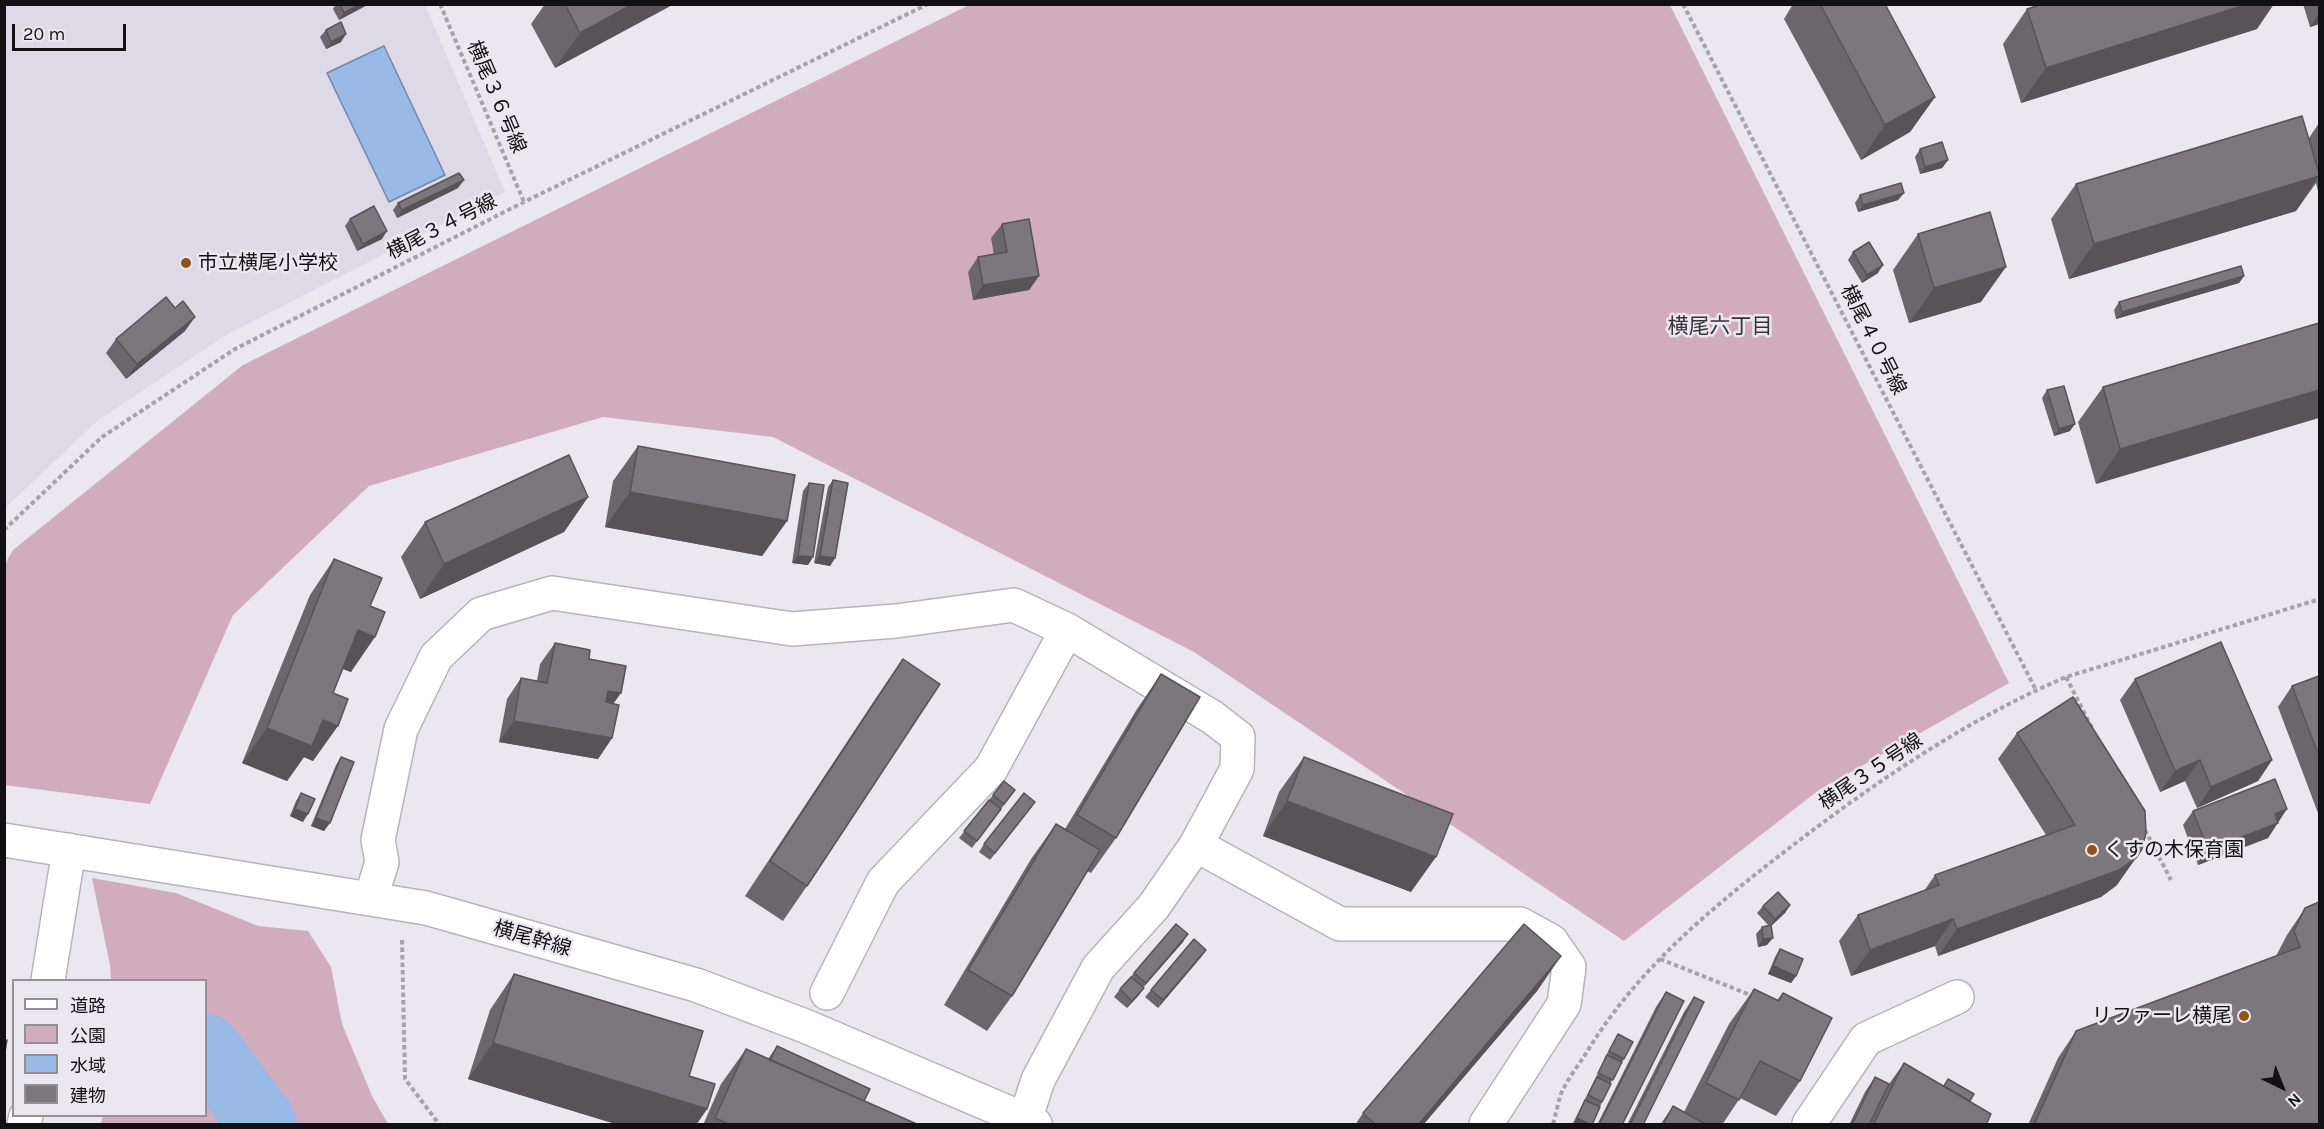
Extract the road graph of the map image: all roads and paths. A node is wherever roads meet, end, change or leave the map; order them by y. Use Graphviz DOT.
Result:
graph roads {
  1 [pos="440,4"];
  2 [pos="928,4"];
  3 [pos="1683,4"];
  4 [pos="524,202"];
  5 [pos="4,530"];
  6 [pos="2319,599"];
  7 [pos="1067,630"];
  8 [pos="2066,677"];
  9 [pos="2036,690"];
  10 [pos="2094,730"];
  11 [pos="2143,826"];
  12 [pos="4,840"];
  13 [pos="1196,845"];
  14 [pos="69,850"];
  15 [pos="2170,880"];
  16 [pos="371,898"];
  17 [pos="402,940"];
  18 [pos="1659,959"];
  19 [pos="48,979"];
  20 [pos="827,993"];
  21 [pos="1757,997"];
  22 [pos="1957,997"];
  23 [pos="1030,1122"];
  24 [pos="439,1125"];
  25 [pos="1486,1125"];
  26 [pos="1553,1125"];
  27 [pos="1809,1125"];
  1 -- 4 [label="path, 横尾３６号線"];
  2 -- 4 [label="path, 横尾３４号線"];
  3 -- 9 [label="path, 横尾４０号線"];
  4 -- 5 [label="path, 横尾３４号線"];
  6 -- 8 [label="path, 横尾３５号線"];
  7 -- 13 [label="street"];
  7 -- 16 [label="street"];
  7 -- 20 [label="street"];
  8 -- 9 [label="path, 横尾３５号線"];
  8 -- 10 [label="path"];
  9 -- 18 [label="path, 横尾３５号線"];
  11 -- 15 [label="path"];
  12 -- 14 [label="street, 横尾幹線"];
  13 -- 23 [label="street"];
  13 -- 25 [label="street"];
  14 -- 16 [label="street, 横尾幹線"];
  14 -- 19 [label="street"];
  16 -- 23 [label="street, 横尾幹線"];
  17 -- 24 [label="path"];
  18 -- 21 [label="path"];
  18 -- 26 [label="path, 横尾３５号線"];
  22 -- 27 [label="street"];
}
